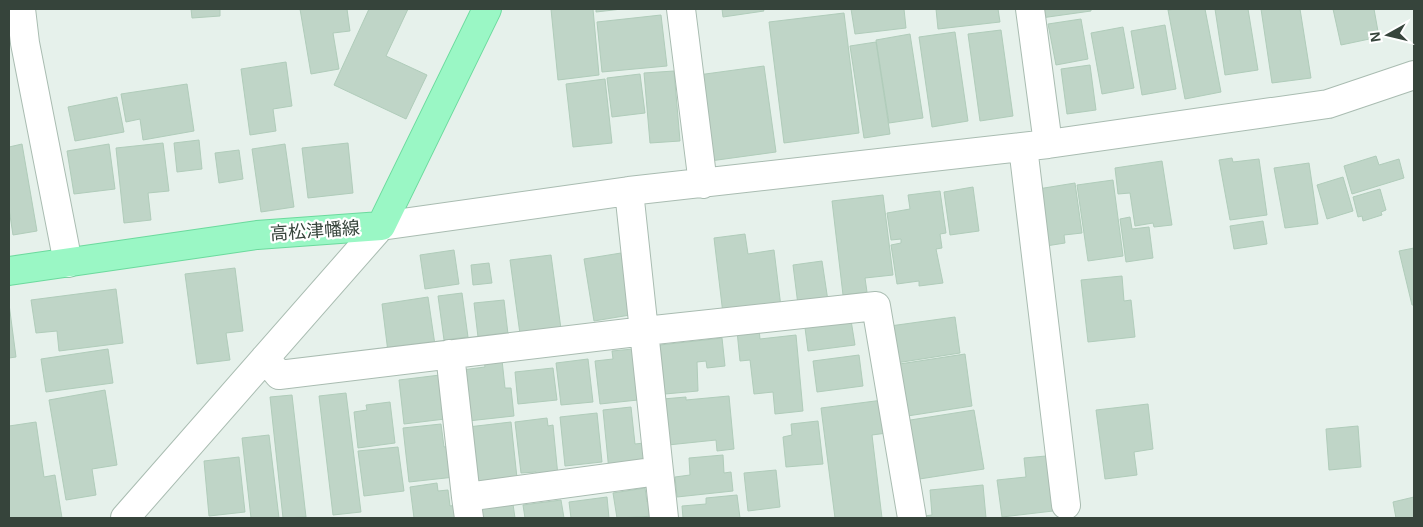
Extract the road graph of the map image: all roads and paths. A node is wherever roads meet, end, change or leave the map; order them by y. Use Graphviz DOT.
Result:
graph roads {
  1 [pos="21,9"];
  2 [pos="487,9"];
  3 [pos="681,9"];
  4 [pos="1030,9"];
  5 [pos="1414,75"];
  6 [pos="1036,146"];
  7 [pos="703,184"];
  8 [pos="629,191"];
  9 [pos="381,226"];
  10 [pos="68,263"];
  11 [pos="9,271"];
  12 [pos="645,331"];
  13 [pos="450,354"];
  14 [pos="265,358"];
  15 [pos="659,471"];
  16 [pos="1066,505"];
  17 [pos="467,508"];
  18 [pos="133,514"];
  19 [pos="664,518"];
  20 [pos="912,518"];
  1 -- 10 [label="street"];
  2 -- 9 [label="main road, 高松津幡線"];
  3 -- 7 [label="street"];
  4 -- 6 [label="street"];
  5 -- 6 [label="street"];
  6 -- 7 [label="street"];
  6 -- 16 [label="street"];
  7 -- 8 [label="street"];
  8 -- 9 [label="street"];
  8 -- 12 [label="street"];
  9 -- 10 [label="main road, 高松津幡線"];
  9 -- 14 [label="street"];
  10 -- 11 [label="main road, 高松津幡線"];
  12 -- 13 [label="street"];
  12 -- 15 [label="street"];
  12 -- 20 [label="street"];
  13 -- 14 [label="street"];
  13 -- 17 [label="street"];
  14 -- 18 [label="street"];
  15 -- 17 [label="street"];
  15 -- 19 [label="street"];
}
